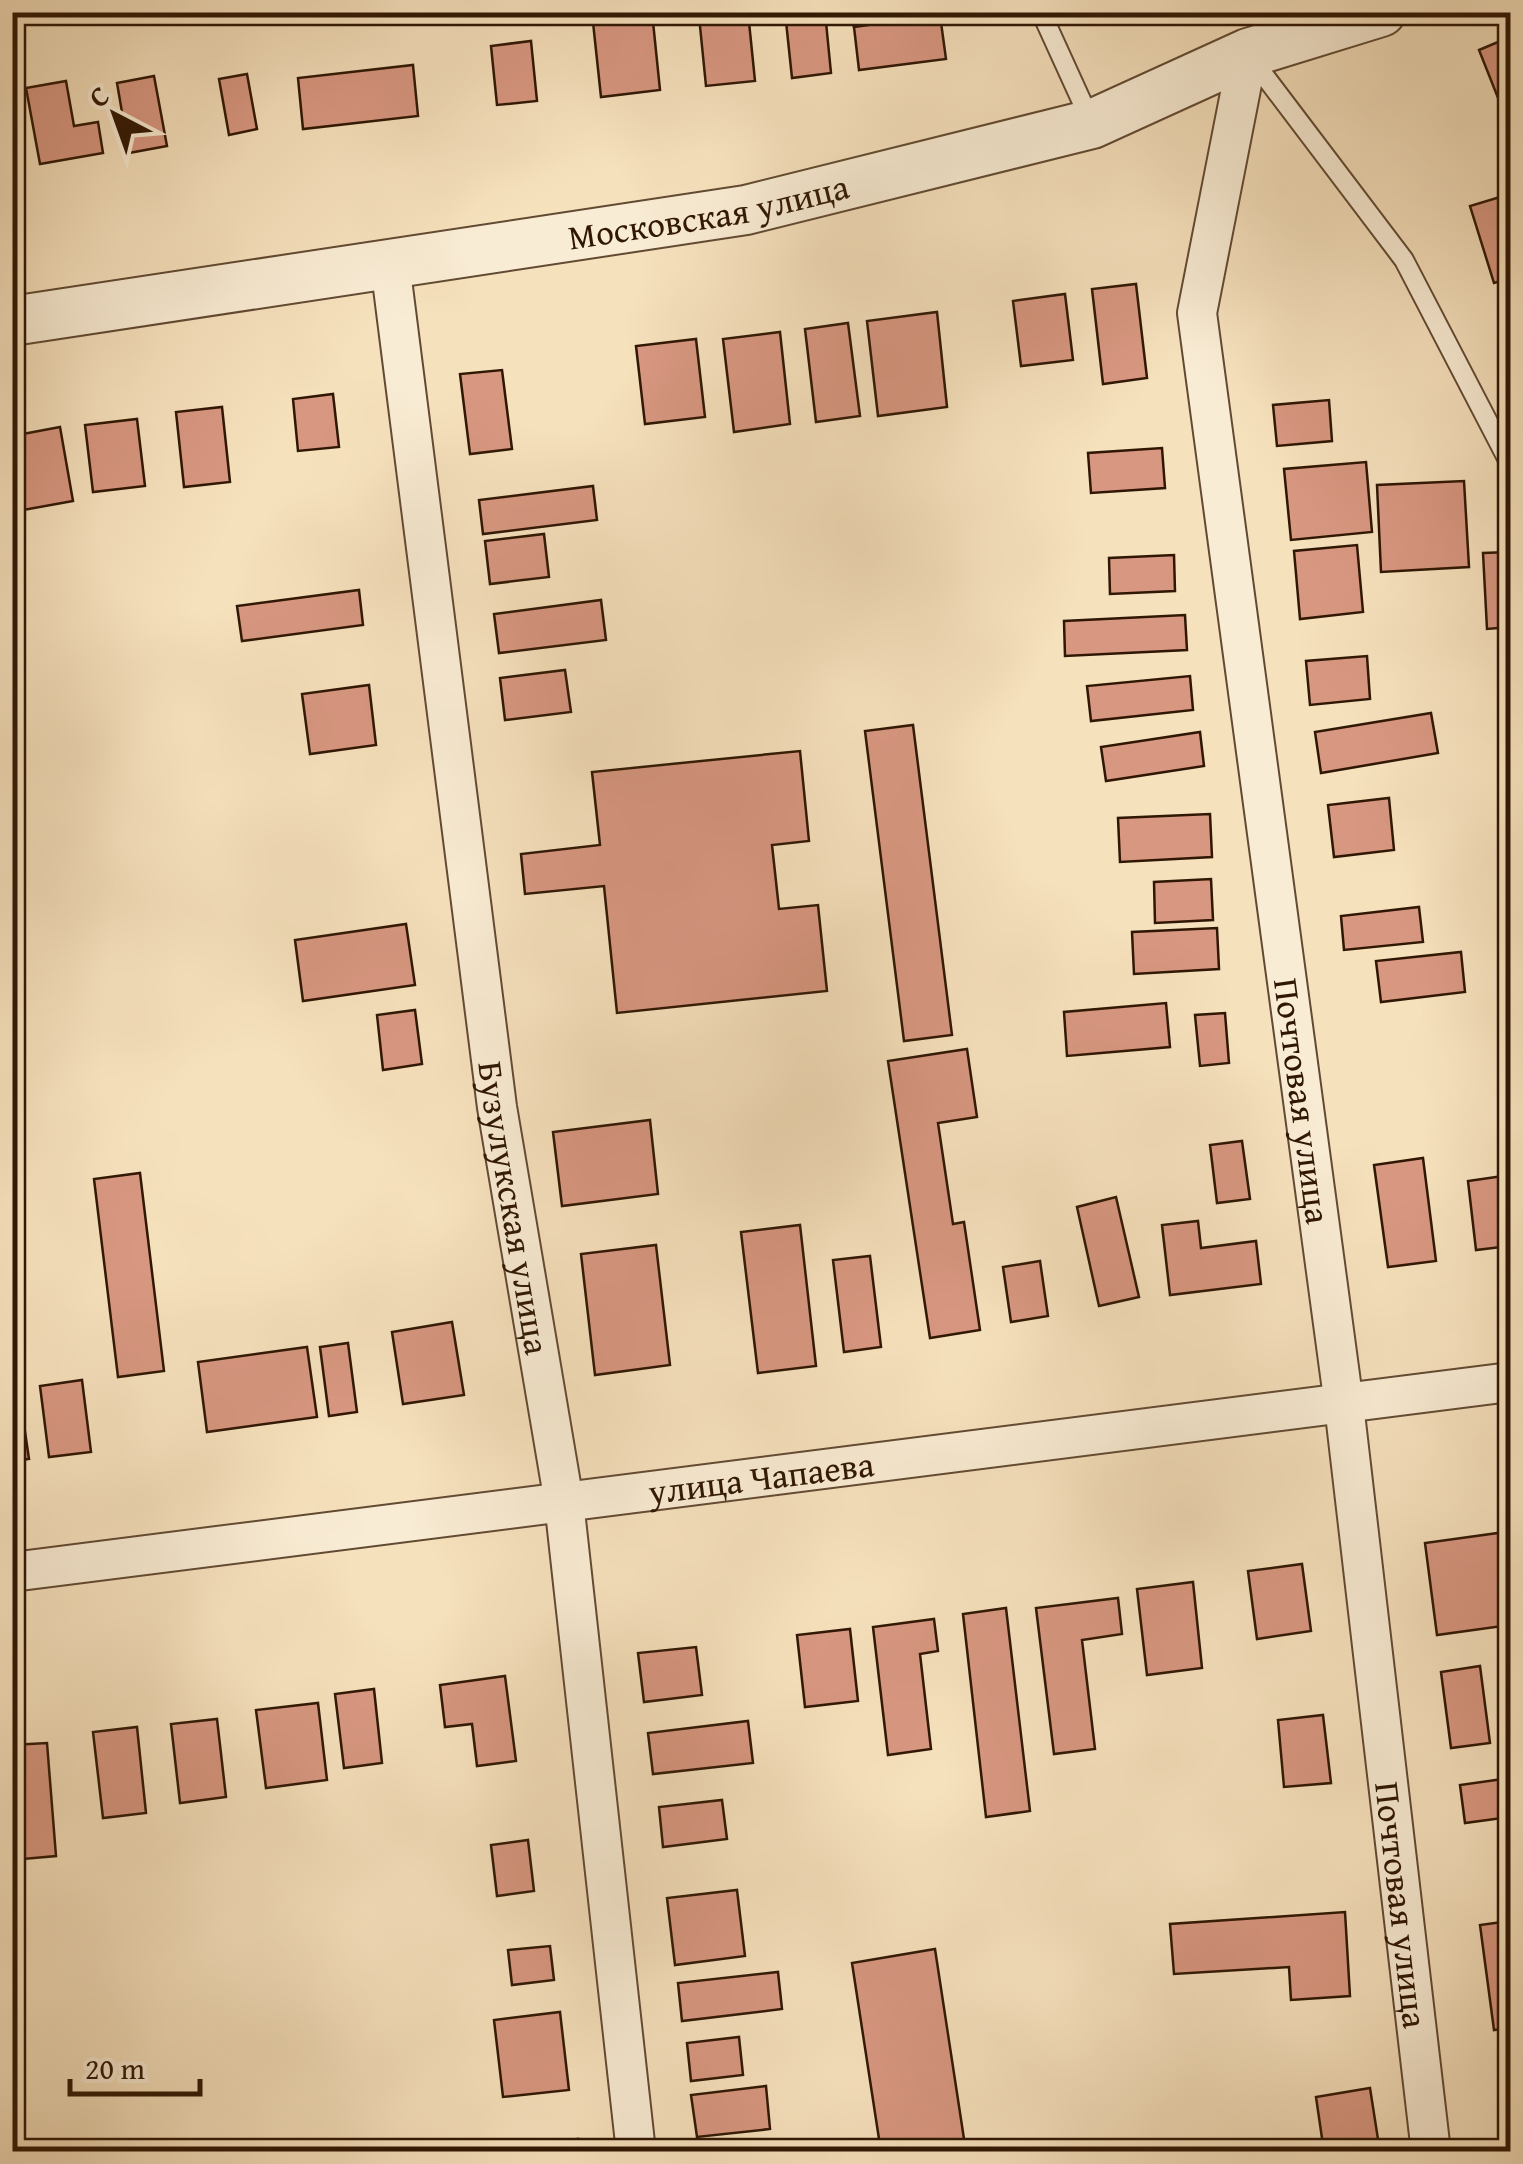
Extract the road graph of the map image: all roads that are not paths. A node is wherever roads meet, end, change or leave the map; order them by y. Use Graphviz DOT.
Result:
graph roads {
  1 [pos="1042,12"];
  2 [pos="1381,12"];
  3 [pos="1248,53"];
  4 [pos="1092,124"];
  5 [pos="390,264"];
  6 [pos="12,322"];
  7 [pos="1510,464"];
  8 [pos="1510,1382"];
  9 [pos="1344,1404"];
  10 [pos="564,1502"];
  11 [pos="12,1572"];
  12 [pos="636,2152"];
  13 [pos="1431,2152"];
  1 -- 4 [label="lane"];
  2 -- 3 [label="street, Московская улица"];
  3 -- 4 [label="street, Московская улица"];
  3 -- 7 [label="lane"];
  3 -- 9 [label="street, Почтовая улица"];
  4 -- 5 [label="street, Московская улица"];
  5 -- 6 [label="street, Московская улица"];
  5 -- 10 [label="street, Бузулукская улица"];
  8 -- 9 [label="street, улица Чапаева"];
  9 -- 10 [label="street, улица Чапаева"];
  9 -- 13 [label="street, Почтовая улица"];
  10 -- 11 [label="street, улица Чапаева"];
  10 -- 12 [label="street, Бузулукская улица"];
}
